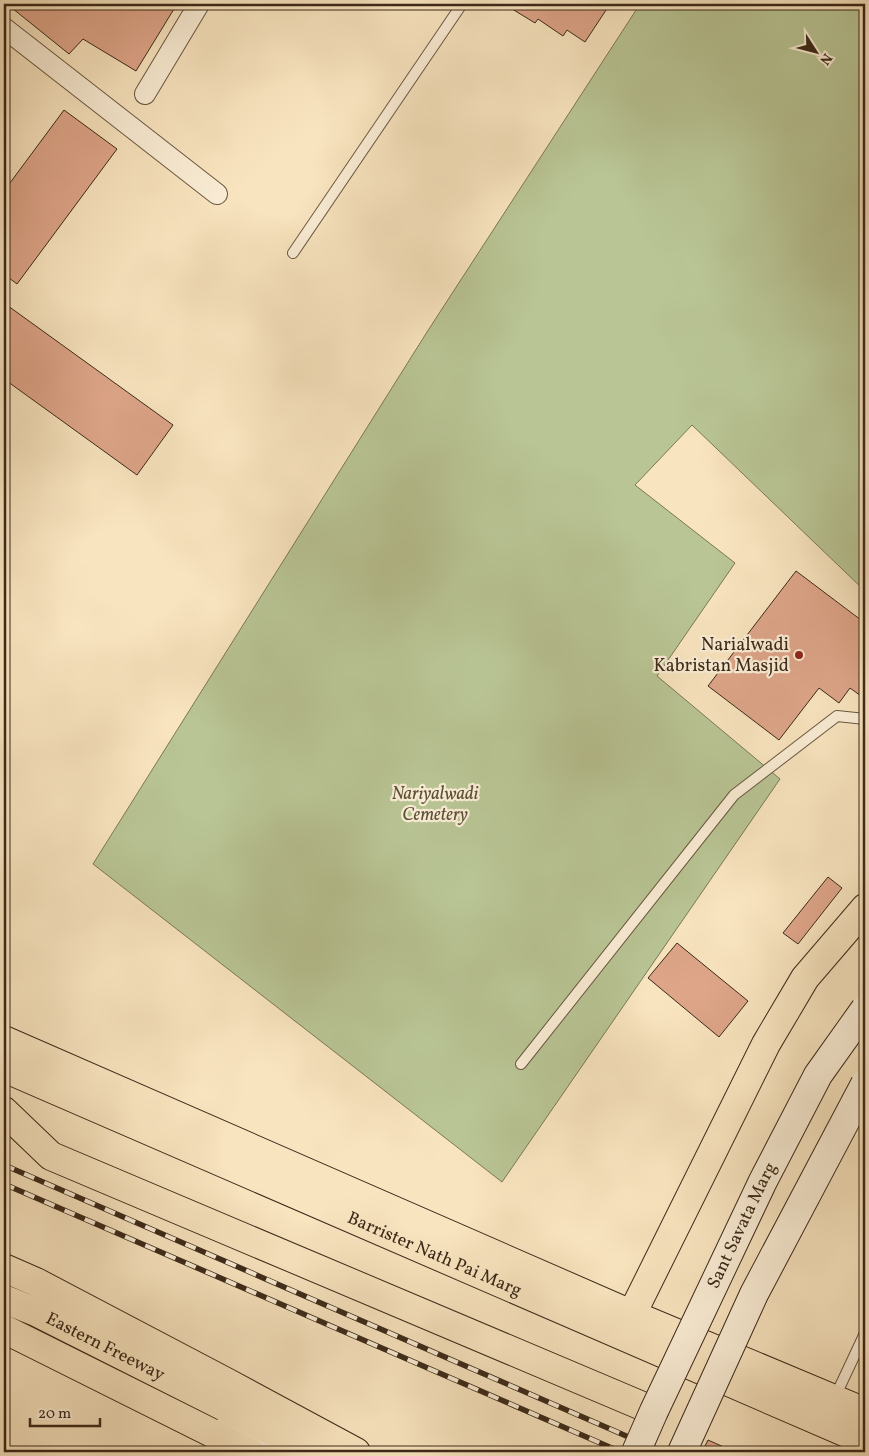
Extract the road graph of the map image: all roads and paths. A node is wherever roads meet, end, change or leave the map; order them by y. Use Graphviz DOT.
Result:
graph roads {
  1 [pos="198,4"];
  2 [pos="462,4"];
  3 [pos="4,28"];
  4 [pos="145,94"];
  5 [pos="217,194"];
  6 [pos="293,253"];
  7 [pos="865,719"];
  8 [pos="865,908"];
  9 [pos="865,1009"];
  10 [pos="5,1051"];
  11 [pos="521,1064"];
  12 [pos="865,1084"];
  13 [pos="4,1111"];
  14 [pos="4,1268"];
  15 [pos="4,1285"];
  16 [pos="4,1299"];
  17 [pos="4,1316"];
  18 [pos="627,1325"];
  19 [pos="4,1329"];
  20 [pos="865,1333"];
  21 [pos="834,1400"];
  22 [pos="654,1411"];
  23 [pos="865,1412"];
  24 [pos="865,1441"];
  25 [pos="250,1452"];
  26 [pos="271,1452"];
  27 [pos="314,1452"];
  28 [pos="318,1452"];
  29 [pos="356,1452"];
  30 [pos="636,1452"];
  31 [pos="682,1452"];
  1 -- 4 [label="street"];
  2 -- 6 [label="lane"];
  3 -- 5 [label="street"];
  7 -- 11 [label="lane"];
  8 -- 18 [label="main road"];
  9 -- 22 [label="street, Sant Savata Marg, bridge"];
  10 -- 18 [label="main road, Barrister Nath Pai Marg"];
  12 -- 31 [label="street, bridge"];
  13 -- 22 [label="main road"];
  14 -- 29 [label="main road"];
  15 -- 28 [label="street"];
  16 -- 27 [label="main road, Eastern Freeway"];
  17 -- 26 [label="street"];
  18 -- 21 [label="main road, Barrister Nath Pai Marg"];
  18 -- 24 [label="main road, Barrister Nath Pai Marg"];
  19 -- 25 [label="main road, Eastern Freeway"];
  20 -- 21 [label="lane"];
  21 -- 23 [label="main road, Barrister Nath Pai Marg"];
  22 -- 30 [label="street, Sant Savata Marg, bridge"];
}
